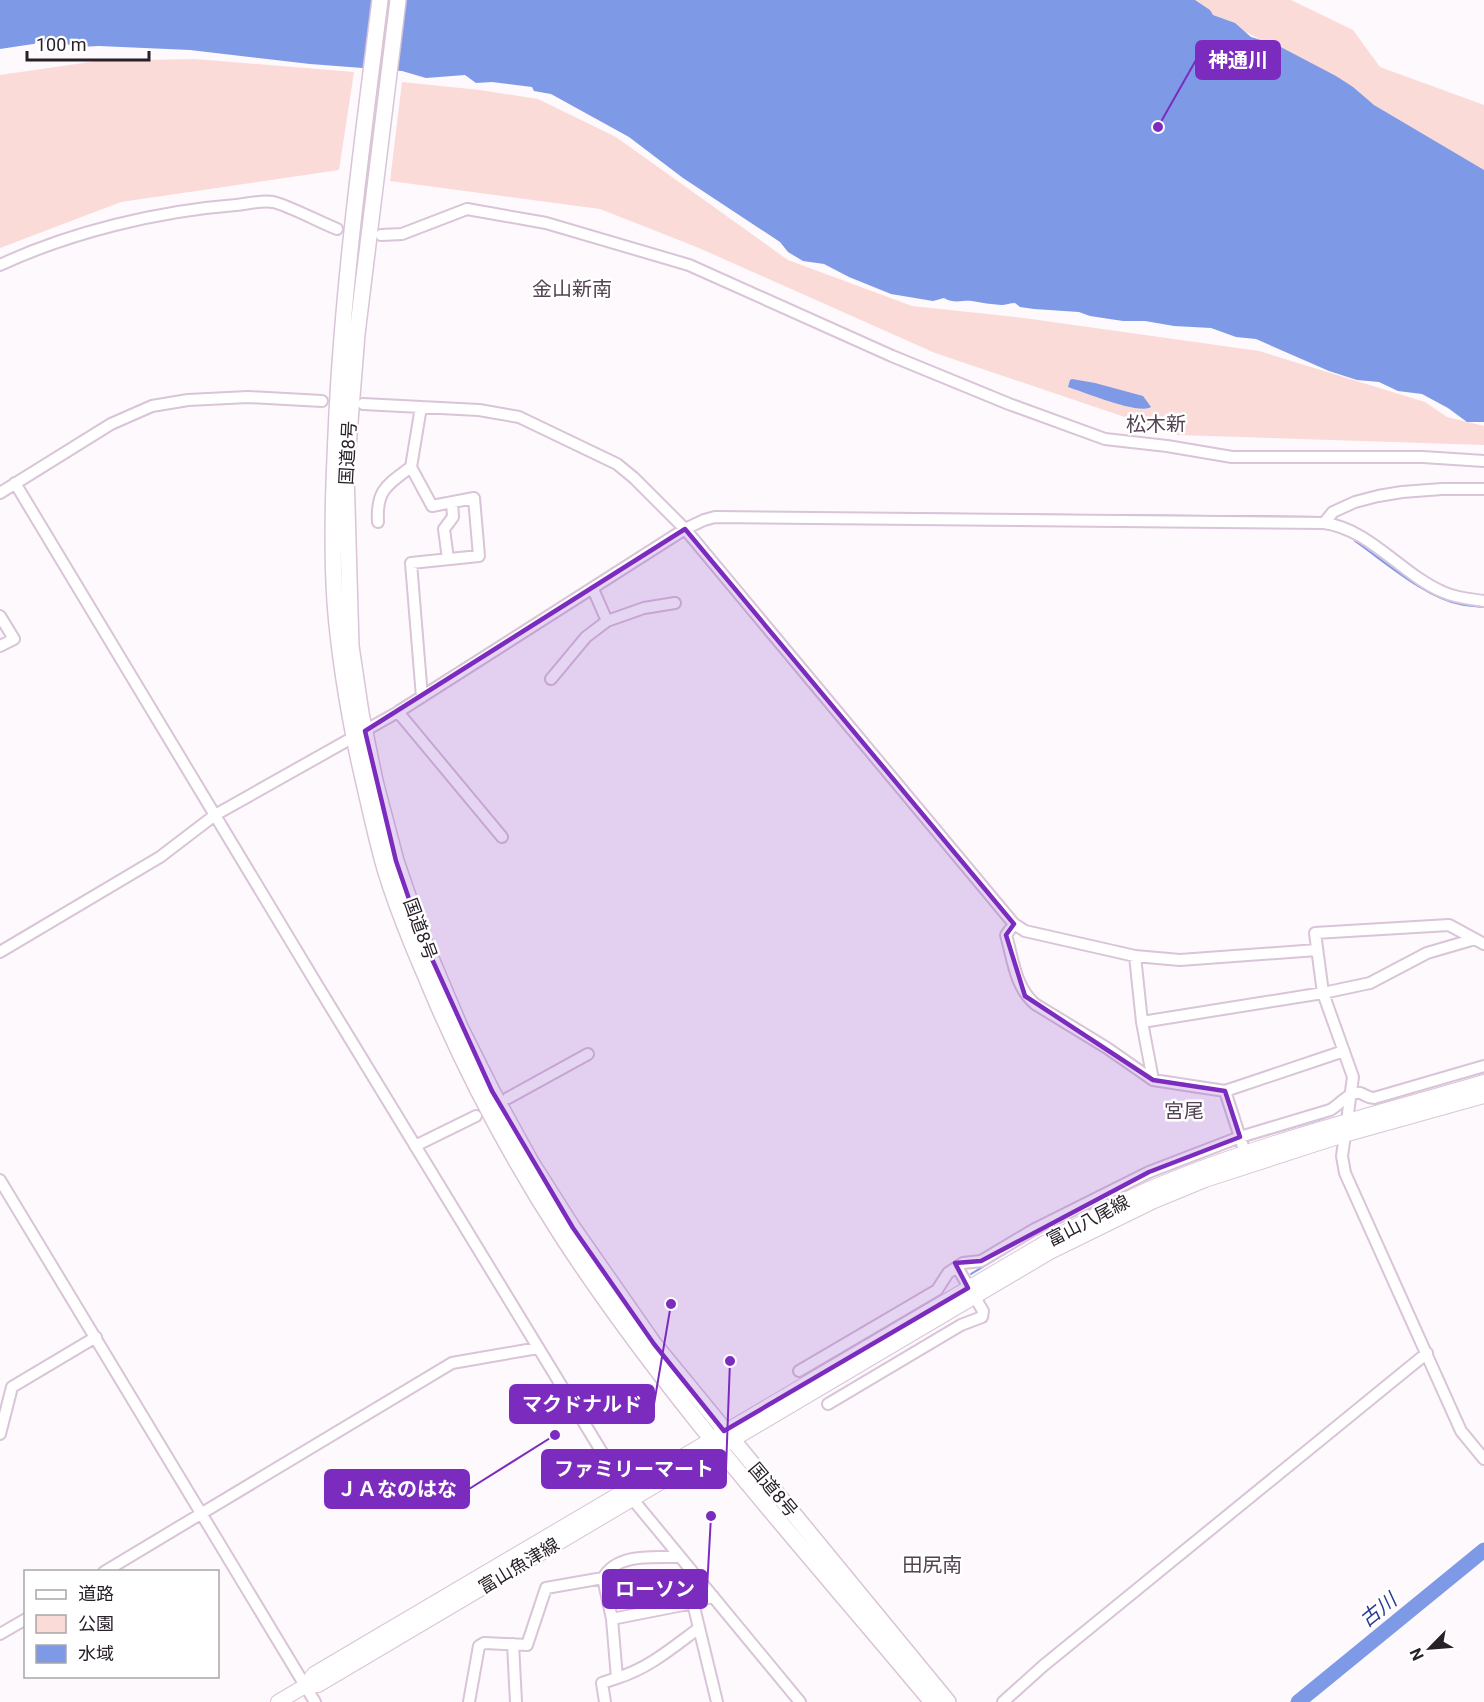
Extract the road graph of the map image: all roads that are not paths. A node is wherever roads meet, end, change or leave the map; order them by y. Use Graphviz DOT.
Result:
graph roads {
  1 [pos="380,0"];
  2 [pos="398,0"];
  3 [pos="337,229"];
  4 [pos="381,235"];
  5 [pos="0,265"];
  6 [pos="321,401"];
  7 [pos="363,404"];
  8 [pos="421,407"];
  9 [pos="1484,461"];
  10 [pos="411,467"];
  11 [pos="15,483"];
  12 [pos="1484,489"];
  13 [pos="0,493"];
  14 [pos="453,502"];
  15 [pos="378,522"];
  16 [pos="1324,523"];
  17 [pos="685,529"];
  18 [pos="448,559"];
  19 [pos="593,590"];
  20 [pos="1484,601"];
  21 [pos="675,603"];
  22 [pos="0,616"];
  23 [pos="608,621"];
  24 [pos="0,646"];
  25 [pos="551,679"];
  26 [pos="422,697"];
  27 [pos="398,712"];
  28 [pos="359,734"];
  29 [pos="215,815"];
  30 [pos="502,837"];
  31 [pos="1014,924"];
  32 [pos="1479,941"];
  33 [pos="1317,950"];
  34 [pos="0,952"];
  35 [pos="1135,956"];
  36 [pos="1323,993"];
  37 [pos="1142,1022"];
  38 [pos="1344,1051"];
  39 [pos="588,1054"];
  40 [pos="1484,1066"];
  41 [pos="1153,1080"];
  42 [pos="1484,1082"];
  43 [pos="1225,1091"];
  44 [pos="1351,1094"];
  45 [pos="1484,1096"];
  46 [pos="508,1098"];
  47 [pos="476,1116"];
  48 [pos="1346,1129"];
  49 [pos="1240,1137"];
  50 [pos="415,1146"];
  51 [pos="1247,1160"];
  52 [pos="0,1180"];
  53 [pos="957,1267"];
  54 [pos="971,1292"];
  55 [pos="96,1337"];
  56 [pos="538,1348"];
  57 [pos="1427,1353"];
  58 [pos="799,1371"];
  59 [pos="828,1404"];
  60 [pos="0,1434"];
  61 [pos="722,1440"];
  62 [pos="1484,1459"];
  63 [pos="629,1495"];
  64 [pos="202,1513"];
  65 [pos="680,1557"];
  66 [pos="107,1570"];
  67 [pos="603,1578"];
  68 [pos="713,1596"];
  69 [pos="693,1603"];
  70 [pos="612,1619"];
  71 [pos="24,1620"];
  72 [pos="699,1628"];
  73 [pos="0,1634"];
  74 [pos="513,1644"];
  75 [pos="617,1678"];
  76 [pos="305,1686"];
  77 [pos="279,1702"];
  78 [pos="315,1702"];
  79 [pos="469,1702"];
  80 [pos="516,1702"];
  81 [pos="605,1702"];
  82 [pos="717,1702"];
  83 [pos="800,1702"];
  84 [pos="932,1702"];
  85 [pos="948,1702"];
  86 [pos="1003,1702"];
  1 -- 28 [label="highway, 国道8号"];
  2 -- 28 [label="highway, 国道8号"];
  3 -- 5 [label="street"];
  4 -- 9 [label="street"];
  6 -- 11 [label="street"];
  7 -- 8 [label="street"];
  8 -- 10 [label="street"];
  8 -- 17 [label="street"];
  10 -- 14 [label="street"];
  10 -- 15 [label="street"];
  11 -- 13 [label="street"];
  11 -- 29 [label="street"];
  12 -- 16 [label="street"];
  14 -- 18 [label="street"];
  14 -- 18 [label="street"];
  16 -- 17 [label="street"];
  16 -- 20 [label="street"];
  17 -- 19 [label="street"];
  17 -- 31 [label="street"];
  18 -- 26 [label="street"];
  19 -- 23 [label="street"];
  19 -- 26 [label="street"];
  21 -- 23 [label="street"];
  22 -- 24 [label="street"];
  23 -- 25 [label="street"];
  26 -- 27 [label="street"];
  27 -- 28 [label="street"];
  27 -- 30 [label="street"];
  28 -- 29 [label="street"];
  28 -- 61 [label="highway, 国道8号"];
  29 -- 34 [label="street"];
  29 -- 50 [label="street"];
  31 -- 35 [label="street"];
  31 -- 41 [label="street"];
  32 -- 33 [label="street"];
  32 -- 36 [label="street"];
  33 -- 35 [label="street"];
  33 -- 36 [label="street"];
  35 -- 37 [label="street"];
  36 -- 37 [label="street"];
  36 -- 38 [label="street"];
  37 -- 41 [label="street"];
  38 -- 43 [label="street"];
  38 -- 44 [label="street"];
  39 -- 46 [label="street"];
  40 -- 44 [label="street"];
  41 -- 43 [label="street"];
  42 -- 48 [label="main road, 富山八尾線"];
  43 -- 49 [label="street"];
  44 -- 48 [label="street"];
  44 -- 49 [label="street"];
  45 -- 48 [label="main road, 富山八尾線"];
  47 -- 50 [label="street"];
  48 -- 51 [label="main road, 富山八尾線"];
  48 -- 57 [label="street"];
  49 -- 51 [label="street"];
  49 -- 53 [label="street"];
  50 -- 56 [label="street"];
  51 -- 54 [label="main road, 富山八尾線"];
  52 -- 55 [label="street"];
  53 -- 54 [label="street"];
  53 -- 58 [label="street"];
  54 -- 59 [label="street"];
  54 -- 61 [label="main road, 富山八尾線"];
  55 -- 60 [label="street"];
  55 -- 64 [label="street"];
  56 -- 63 [label="street"];
  56 -- 64 [label="street"];
  57 -- 62 [label="street"];
  57 -- 86 [label="street"];
  61 -- 63 [label="main road, 富山魚津線"];
  61 -- 84 [label="highway, 国道8号"];
  61 -- 85 [label="highway, 国道8号"];
  63 -- 65 [label="street"];
  63 -- 76 [label="main road, 富山魚津線"];
  64 -- 66 [label="street"];
  64 -- 76 [label="street"];
  65 -- 67 [label="street"];
  65 -- 68 [label="street"];
  67 -- 70 [label="street"];
  67 -- 74 [label="street"];
  68 -- 69 [label="street"];
  68 -- 83 [label="street"];
  69 -- 70 [label="street"];
  69 -- 72 [label="street"];
  70 -- 75 [label="street"];
  71 -- 73 [label="street"];
  72 -- 75 [label="street"];
  72 -- 82 [label="street"];
  74 -- 79 [label="street"];
  74 -- 80 [label="street"];
  75 -- 81 [label="street"];
  76 -- 77 [label="main road, 富山魚津線"];
  76 -- 78 [label="street"];
}
